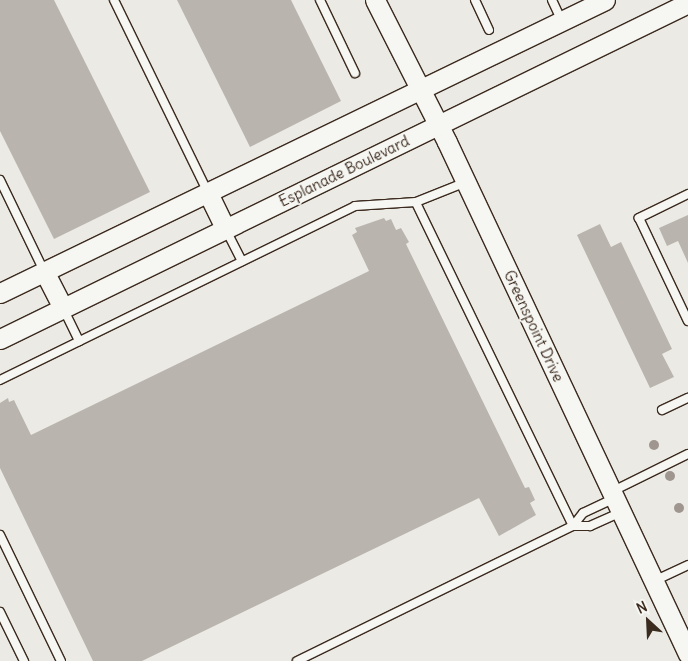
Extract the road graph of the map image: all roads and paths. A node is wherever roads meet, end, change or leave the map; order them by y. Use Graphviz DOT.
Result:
graph roads {
  1 [pos="114,0"];
  2 [pos="320,0"];
  3 [pos="375,0"];
  4 [pos="475,0"];
  5 [pos="552,0"];
  6 [pos="605,0"];
  7 [pos="688,3"];
  8 [pos="562,21"];
  9 [pos="489,30"];
  10 [pos="355,73"];
  11 [pos="421,91"];
  12 [pos="439,125"];
  13 [pos="0,180"];
  14 [pos="466,182"];
  15 [pos="208,193"];
  16 [pos="688,194"];
  17 [pos="416,202"];
  18 [pos="225,228"];
  19 [pos="242,261"];
  20 [pos="44,272"];
  21 [pos="0,293"];
  22 [pos="63,308"];
  23 [pos="688,321"];
  24 [pos="0,339"];
  25 [pos="79,341"];
  26 [pos="0,380"];
  27 [pos="688,398"];
  28 [pos="662,410"];
  29 [pos="688,454"];
  30 [pos="616,501"];
  31 [pos="573,526"];
  32 [pos="0,535"];
  33 [pos="688,565"];
  34 [pos="654,581"];
  35 [pos="0,612"];
  36 [pos="688,654"];
  37 [pos="24,661"];
  38 [pos="61,661"];
  39 [pos="297,661"];
  1 -- 15 [label="lane"];
  2 -- 10 [label="lane"];
  3 -- 11 [label="street, Greenspoint Drive"];
  4 -- 9 [label="lane"];
  5 -- 8 [label="lane"];
  6 -- 8 [label="street"];
  7 -- 12 [label="street, Esplanade Boulevard"];
  8 -- 11 [label="street"];
  11 -- 12 [label="street, Greenspoint Drive"];
  11 -- 15 [label="street"];
  12 -- 14 [label="street, Greenspoint Drive"];
  12 -- 18 [label="street, Esplanade Boulevard"];
  13 -- 20 [label="lane"];
  14 -- 17 [label="lane"];
  14 -- 30 [label="street, Greenspoint Drive"];
  15 -- 18 [label="street"];
  15 -- 20 [label="street"];
  16 -- 23 [label="lane"];
  17 -- 19 [label="lane"];
  17 -- 31 [label="lane"];
  18 -- 19 [label="lane"];
  18 -- 22 [label="street, Esplanade Boulevard"];
  19 -- 25 [label="lane"];
  20 -- 21 [label="street"];
  20 -- 22 [label="street"];
  22 -- 24 [label="street, Esplanade Boulevard"];
  22 -- 25 [label="lane"];
  25 -- 26 [label="lane"];
  27 -- 28 [label="lane"];
  29 -- 30 [label="lane"];
  30 -- 31 [label="lane"];
  30 -- 31 [label="lane"];
  30 -- 34 [label="street, Greenspoint Drive"];
  31 -- 39 [label="lane"];
  32 -- 38 [label="lane"];
  33 -- 34 [label="lane"];
  34 -- 36 [label="street, Greenspoint Drive"];
  35 -- 37 [label="lane"];
}
